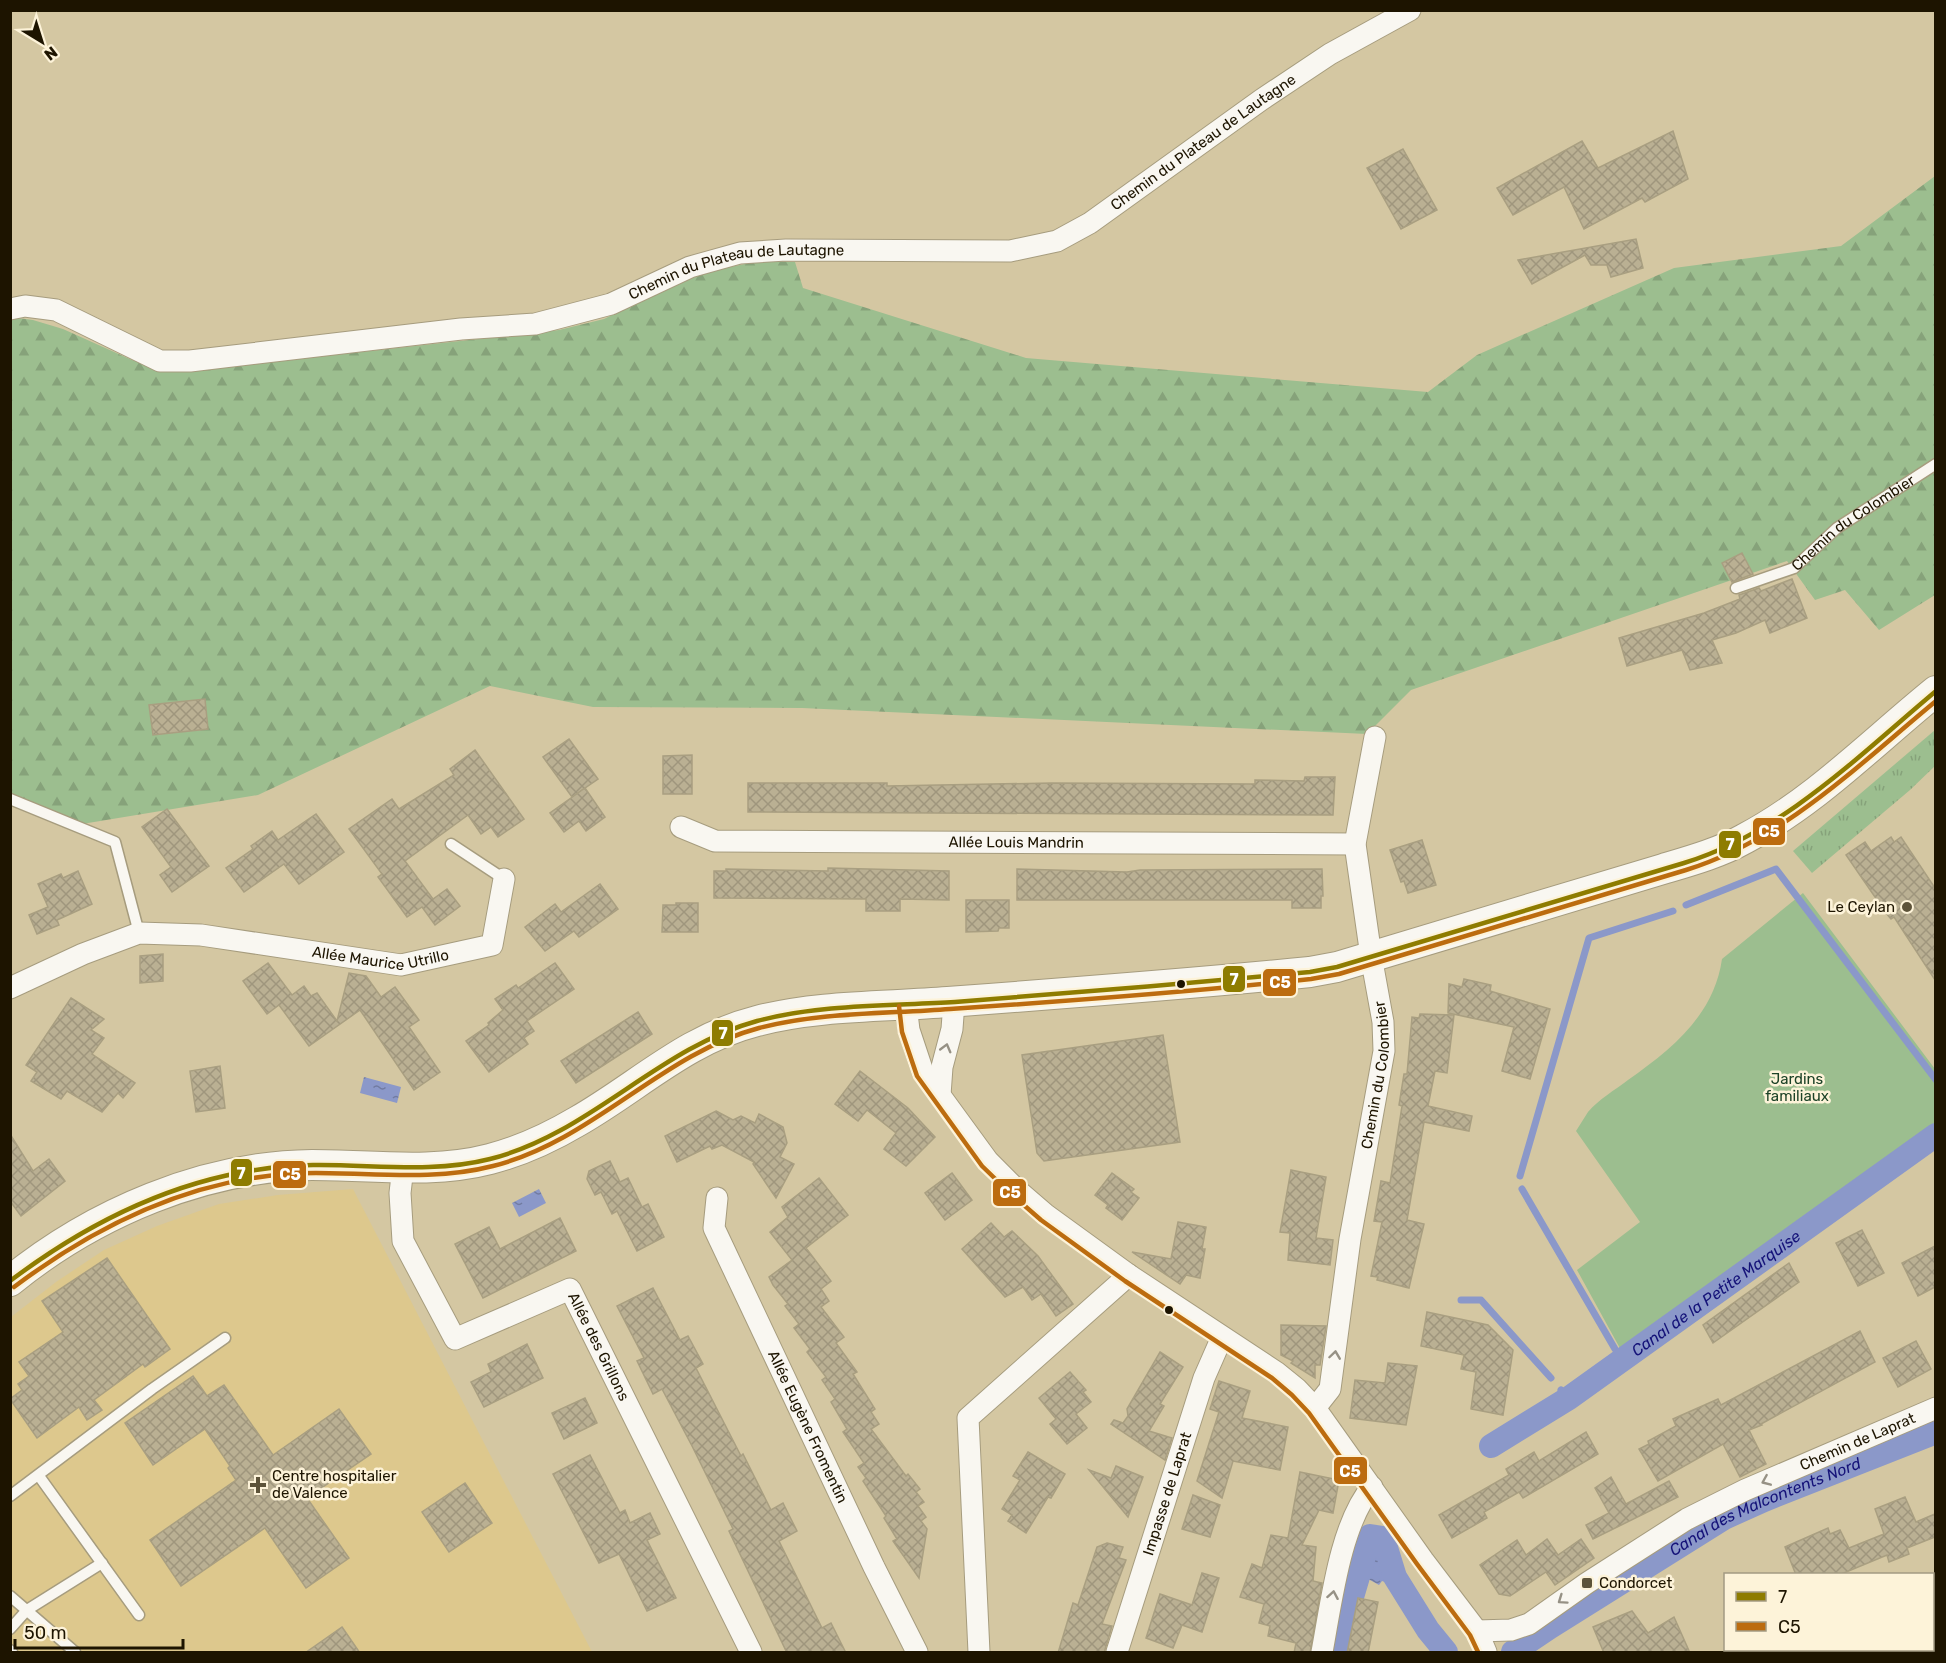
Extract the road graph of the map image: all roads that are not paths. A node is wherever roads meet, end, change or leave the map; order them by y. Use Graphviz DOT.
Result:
graph roads {
  1 [pos="1410,10"];
  2 [pos="10,309"];
  3 [pos="1935,464"];
  4 [pos="1736,588"];
  5 [pos="1935,691"];
  6 [pos="1375,737"];
  7 [pos="10,799"];
  8 [pos="681,827"];
  9 [pos="451,844"];
  10 [pos="1355,844"];
  11 [pos="504,879"];
  12 [pos="139,933"];
  13 [pos="1371,956"];
  14 [pos="10,988"];
  15 [pos="954,1002"];
  16 [pos="906,1005"];
  17 [pos="940,1095"];
  18 [pos="403,1167"];
  19 [pos="717,1198"];
  20 [pos="1129,1275"];
  21 [pos="10,1281"];
  22 [pos="1222,1337"];
  23 [pos="225,1338"];
  24 [pos="1315,1408"];
  25 [pos="1935,1408"];
  26 [pos="39,1476"];
  27 [pos="1372,1487"];
  28 [pos="10,1496"];
  29 [pos="102,1563"];
  30 [pos="10,1596"];
  31 [pos="27,1610"];
  32 [pos="139,1615"];
  33 [pos="10,1629"];
  34 [pos="1477,1631"];
  35 [pos="75,1653"];
  36 [pos="751,1653"];
  37 [pos="917,1653"];
  38 [pos="979,1653"];
  39 [pos="1117,1653"];
  40 [pos="1322,1653"];
  41 [pos="1486,1653"];
  1 -- 2 [label="street, Chemin du Plateau de Lautagne"];
  3 -- 4 [label="lane, Chemin du Colombier"];
  5 -- 13 [label="main road"];
  6 -- 10 [label="street, Chemin du Colombier"];
  7 -- 12 [label="lane"];
  8 -- 10 [label="street, Allée Louis Mandrin"];
  9 -- 11 [label="lane, Allée Maurice Utrillo"];
  10 -- 13 [label="street, Chemin du Colombier"];
  11 -- 12 [label="street, Allée Maurice Utrillo"];
  12 -- 14 [label="street, Allée Maurice Utrillo"];
  13 -- 15 [label="main road"];
  24 -- 13 [label="street, Chemin du Colombier, one-way"];
  15 -- 16 [label="main road"];
  17 -- 15 [label="street, one-way"];
  16 -- 17 [label="street"];
  16 -- 18 [label="main road"];
  17 -- 20 [label="street"];
  18 -- 21 [label="main road"];
  18 -- 36 [label="street, Allée des Grillons"];
  19 -- 37 [label="street, Allée Eugène Fromentin"];
  20 -- 22 [label="street"];
  20 -- 38 [label="street"];
  22 -- 24 [label="street"];
  22 -- 39 [label="street, Impasse de Laprat"];
  23 -- 26 [label="lane"];
  24 -- 27 [label="street"];
  25 -- 34 [label="street, Chemin de Laprat, one-way"];
  26 -- 28 [label="lane"];
  26 -- 29 [label="lane"];
  27 -- 34 [label="street"];
  40 -- 27 [label="street, one-way"];
  29 -- 31 [label="lane"];
  29 -- 32 [label="lane"];
  30 -- 31 [label="lane"];
  31 -- 33 [label="lane"];
  31 -- 35 [label="lane"];
  34 -- 41 [label="street"];
}
